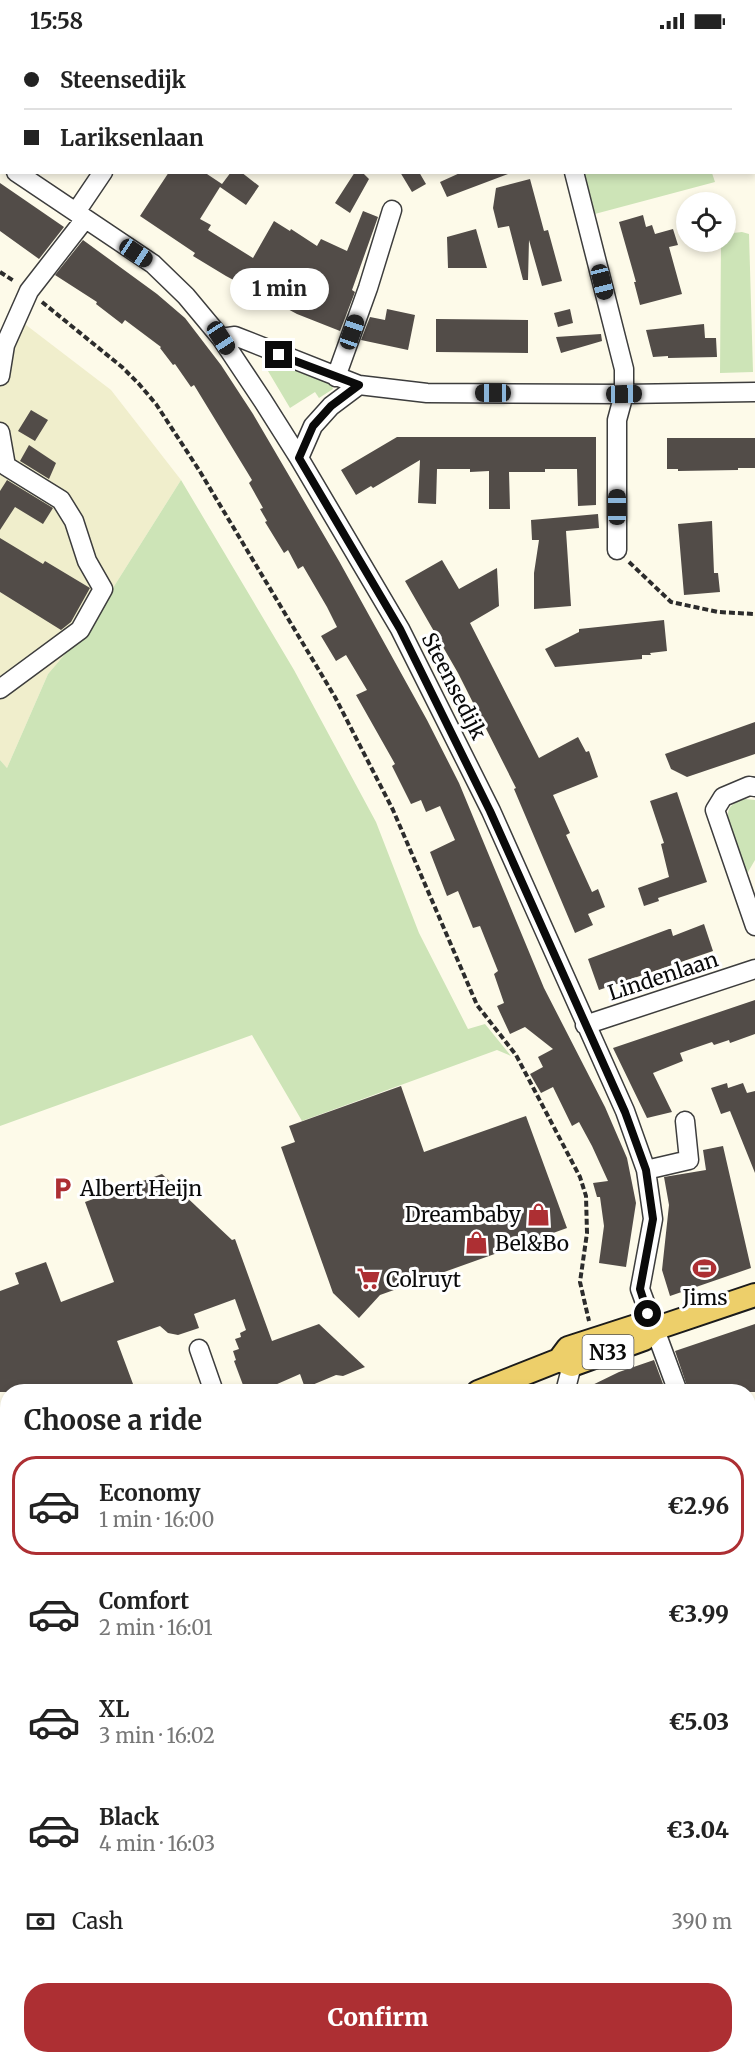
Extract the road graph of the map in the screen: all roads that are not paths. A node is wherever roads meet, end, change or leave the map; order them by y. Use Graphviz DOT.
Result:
graph roads {
  1 [pos="19,174"];
  2 [pos="102,174"];
  3 [pos="575,174"];
  4 [pos="392,210"];
  5 [pos="80,216"];
  6 [pos="221,338"];
  7 [pos="0,376"];
  8 [pos="336,376"];
  9 [pos="359,385"];
  10 [pos="755,392"];
  11 [pos="624,394"];
  12 [pos="0,432"];
  13 [pos="299,458"];
  14 [pos="617,550"];
  15 [pos="0,689"];
  16 [pos="755,787"];
  17 [pos="755,881"];
  18 [pos="746,899"];
  19 [pos="755,926"];
  20 [pos="755,969"];
  21 [pos="585,1025"];
  22 [pos="685,1121"];
  23 [pos="646,1170"];
  24 [pos="755,1295"];
  25 [pos="654,1329"];
  26 [pos="199,1349"];
  27 [pos="566,1358"];
  28 [pos="211,1384"];
  29 [pos="499,1384"];
  30 [pos="565,1384"];
  31 [pos="675,1384"];
  1 -- 5 [label="street, Steensedijk"];
  2 -- 5 [label="street"];
  3 -- 11 [label="street"];
  4 -- 8 [label="street"];
  5 -- 6 [label="street, Steensedijk"];
  5 -- 7 [label="street"];
  6 -- 8 [label="street"];
  6 -- 13 [label="street, Steensedijk"];
  8 -- 9 [label="street"];
  9 -- 11 [label="street"];
  9 -- 13 [label="street"];
  10 -- 11 [label="street"];
  11 -- 14 [label="street"];
  12 -- 15 [label="street"];
  13 -- 21 [label="street, Steensedijk"];
  16 -- 18 [label="street"];
  17 -- 18 [label="street"];
  18 -- 19 [label="street"];
  20 -- 21 [label="street, Lindenlaan"];
  21 -- 23 [label="street, Steensedijk"];
  22 -- 23 [label="street"];
  23 -- 25 [label="street, Steensedijk"];
  24 -- 25 [label="main road, N33"];
  25 -- 27 [label="main road, N33"];
  25 -- 31 [label="street, Steensedijk"];
  26 -- 28 [label="street"];
  27 -- 29 [label="main road, N33"];
  27 -- 30 [label="street"];
}
